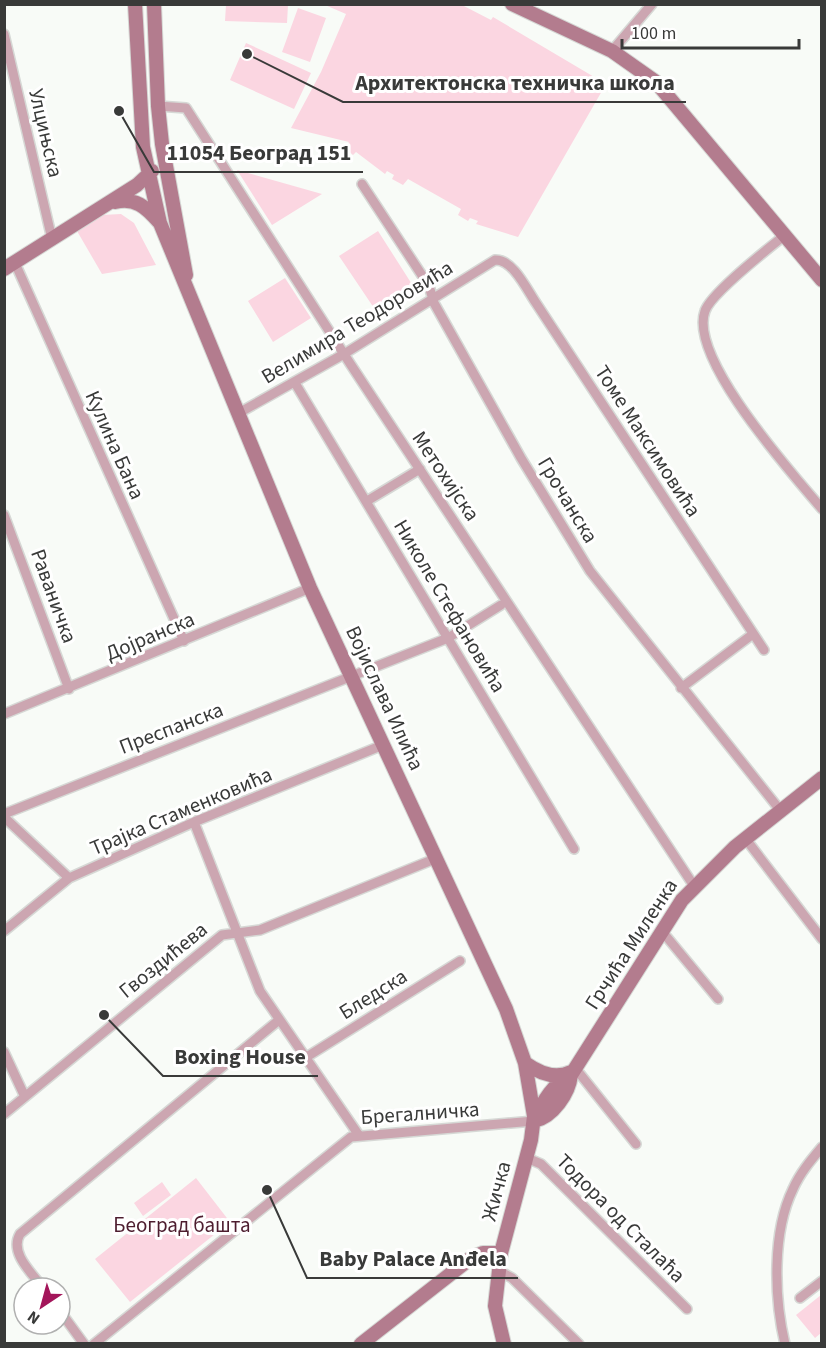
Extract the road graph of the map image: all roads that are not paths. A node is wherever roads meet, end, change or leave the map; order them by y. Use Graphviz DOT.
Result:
graph roads {
  1 [pos="135,4"];
  2 [pos="154,4"];
  3 [pos="512,4"];
  4 [pos="652,4"];
  5 [pos="4,34"];
  6 [pos="612,51"];
  7 [pos="158,106"];
  8 [pos="163,148"];
  9 [pos="148,176"];
  10 [pos="362,184"];
  11 [pos="110,203"];
  12 [pos="160,223"];
  13 [pos="785,235"];
  14 [pos="52,239"];
  15 [pos="495,260"];
  16 [pos="10,266"];
  17 [pos="822,279"];
  18 [pos="189,295"];
  19 [pos="432,298"];
  20 [pos="344,354"];
  21 [pos="295,383"];
  22 [pos="237,414"];
  23 [pos="420,469"];
  24 [pos="367,501"];
  25 [pos="822,509"];
  26 [pos="4,515"];
  27 [pos="310,588"];
  28 [pos="501,605"];
  29 [pos="753,634"];
  30 [pos="448,638"];
  31 [pos="184,641"];
  32 [pos="764,650"];
  33 [pos="351,677"];
  34 [pos="681,688"];
  35 [pos="69,689"];
  36 [pos="4,714"];
  37 [pos="383,745"];
  38 [pos="822,778"];
  39 [pos="780,810"];
  40 [pos="4,815"];
  41 [pos="194,822"];
  42 [pos="745,838"];
  43 [pos="574,849"];
  44 [pos="436,858"];
  45 [pos="69,878"];
  46 [pos="694,886"];
  47 [pos="661,930"];
  48 [pos="4,931"];
  49 [pos="238,932"];
  50 [pos="822,939"];
  51 [pos="460,961"];
  52 [pos="718,999"];
  53 [pos="279,1020"];
  54 [pos="4,1052"];
  55 [pos="305,1058"];
  56 [pos="525,1063"];
  57 [pos="574,1072"];
  58 [pos="25,1097"];
  59 [pos="4,1114"];
  60 [pos="534,1121"];
  61 [pos="358,1134"];
  62 [pos="636,1144"];
  63 [pos="822,1147"];
  64 [pos="527,1158"];
  65 [pos="501,1253"];
  66 [pos="498,1271"];
  67 [pos="34,1276"];
  68 [pos="822,1281"];
  69 [pos="800,1298"];
  70 [pos="687,1309"];
  71 [pos="72,1328"];
  72 [pos="84,1344"];
  73 [pos="94,1344"];
  74 [pos="361,1344"];
  75 [pos="504,1344"];
  76 [pos="579,1344"];
  77 [pos="785,1344"];
  1 -- 9 [label="main road, Војислава Илића"];
  2 -- 7 [label="main road, Војислава Илића"];
  3 -- 6 [label="main road"];
  4 -- 6 [label="street"];
  5 -- 14 [label="street, Улцињска"];
  6 -- 13 [label="main road"];
  7 -- 8 [label="main road, Војислава Илића"];
  7 -- 20 [label="street, Метохијска"];
  8 -- 9 [label="main road"];
  8 -- 18 [label="main road, Војислава Илића"];
  9 -- 11 [label="main road"];
  9 -- 12 [label="main road, Војислава Илића"];
  10 -- 19 [label="street, Грочанска"];
  11 -- 12 [label="main road"];
  11 -- 14 [label="main road"];
  12 -- 18 [label="main road, Војислава Илића"];
  13 -- 17 [label="main road"];
  13 -- 25 [label="street"];
  14 -- 16 [label="main road"];
  15 -- 19 [label="street, Велимира Теодоровића"];
  15 -- 29 [label="street, Томе Максимовића"];
  16 -- 31 [label="street, Кулина Бана"];
  18 -- 22 [label="main road, Војислава Илића"];
  19 -- 20 [label="street, Велимира Теодоровића"];
  19 -- 34 [label="street, Грочанска"];
  20 -- 21 [label="street, Велимира Теодоровића"];
  20 -- 23 [label="street, Метохијска"];
  21 -- 22 [label="street, Велимира Теодоровића"];
  21 -- 24 [label="street, Николе Стефановића"];
  22 -- 27 [label="main road, Војислава Илића"];
  23 -- 24 [label="street"];
  23 -- 46 [label="street, Метохијска"];
  24 -- 30 [label="street, Николе Стефановића"];
  26 -- 35 [label="street, Раваничка"];
  27 -- 31 [label="street, Дојранска"];
  27 -- 33 [label="main road, Војислава Илића"];
  28 -- 30 [label="street, Преспанска"];
  29 -- 32 [label="street, Томе Максимовића"];
  29 -- 34 [label="street"];
  30 -- 33 [label="street, Преспанска"];
  30 -- 43 [label="street, Николе Стефановића"];
  31 -- 35 [label="street, Дојранска"];
  33 -- 37 [label="main road, Војислава Илића"];
  33 -- 40 [label="street, Преспанска"];
  34 -- 39 [label="street, Грочанска"];
  35 -- 36 [label="street, Дојранска"];
  37 -- 41 [label="street, Трајка Стаменковића"];
  37 -- 44 [label="main road, Војислава Илића"];
  38 -- 39 [label="main road, Грчића Миленка"];
  39 -- 42 [label="main road, Грчића Миленка"];
  40 -- 45 [label="street, Преспанска"];
  41 -- 45 [label="street, Трајка Стаменковића"];
  41 -- 49 [label="street"];
  42 -- 46 [label="main road, Грчића Миленка"];
  42 -- 50 [label="street"];
  44 -- 49 [label="street, Гвоздићева"];
  44 -- 56 [label="main road, Војислава Илића"];
  45 -- 48 [label="street, Трајка Стаменковића"];
  46 -- 47 [label="main road, Грчића Миленка"];
  47 -- 52 [label="street"];
  47 -- 57 [label="main road, Грчића Миленка"];
  49 -- 53 [label="street"];
  49 -- 58 [label="street, Гвоздићева"];
  51 -- 55 [label="street, Бледска"];
  53 -- 55 [label="street"];
  53 -- 67 [label="street"];
  54 -- 58 [label="street"];
  55 -- 61 [label="street"];
  56 -- 57 [label="main road"];
  56 -- 60 [label="main road, Војислава Илића"];
  57 -- 60 [label="main road, Грчића Миленка"];
  57 -- 62 [label="street"];
  58 -- 59 [label="street, Гвоздићева"];
  60 -- 61 [label="street, Брегалничка"];
  60 -- 64 [label="main road, Жичка"];
  61 -- 73 [label="street, Брегалничка"];
  63 -- 77 [label="street"];
  64 -- 65 [label="main road, Жичка"];
  64 -- 70 [label="street, Тодора од Сталаћа"];
  65 -- 66 [label="main road, Жичка"];
  65 -- 74 [label="main road"];
  66 -- 75 [label="main road, Жичка"];
  66 -- 76 [label="street"];
  68 -- 69 [label="street"];
  71 -- 72 [label="street"];
}
